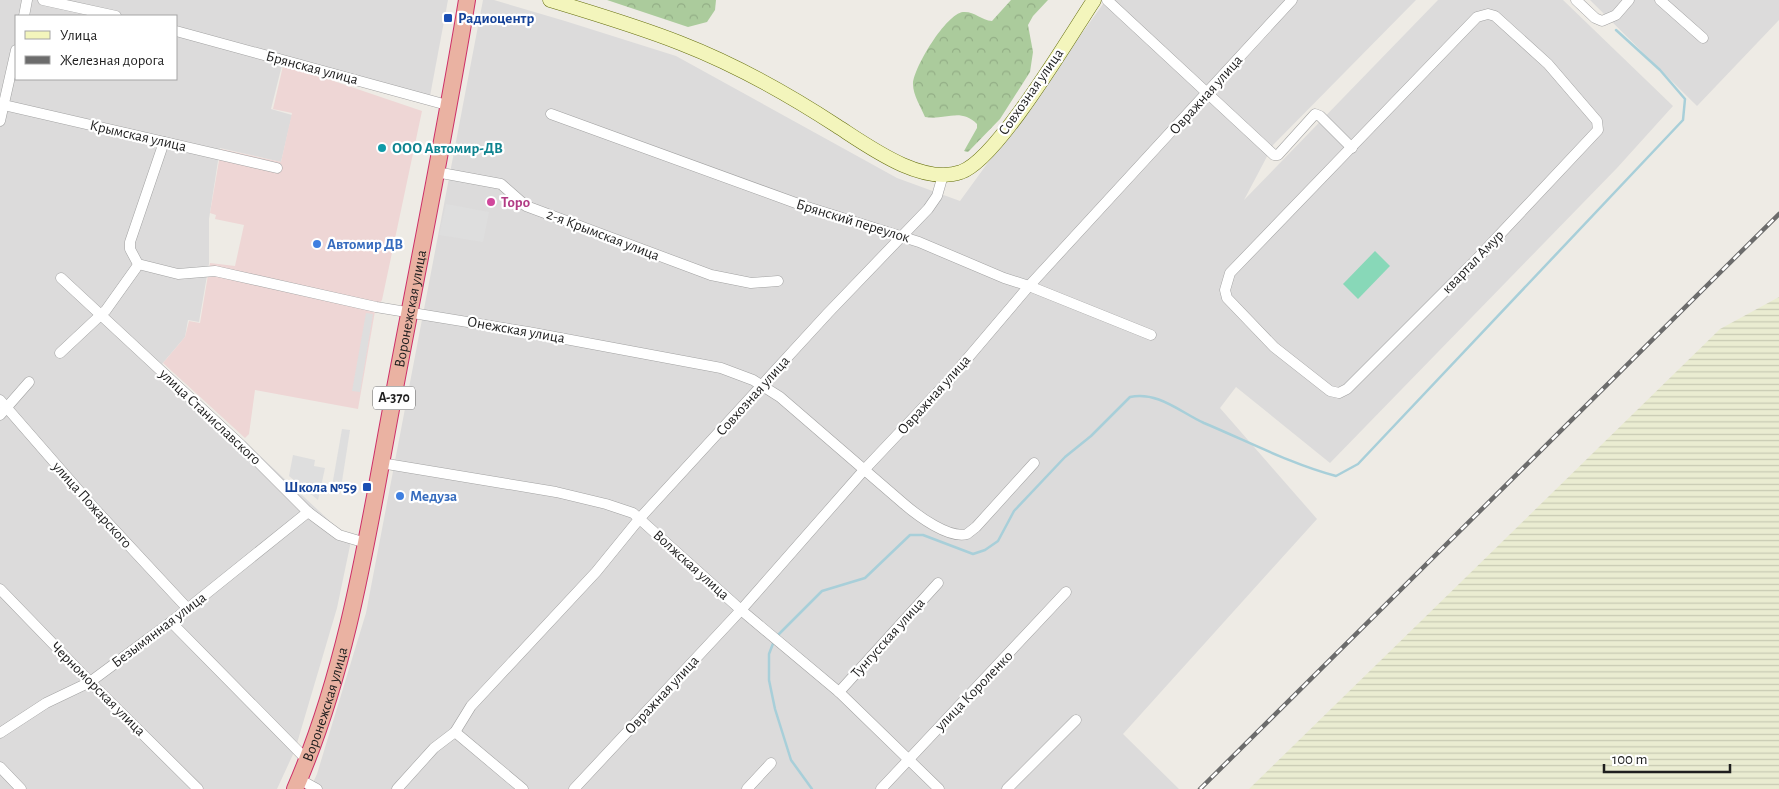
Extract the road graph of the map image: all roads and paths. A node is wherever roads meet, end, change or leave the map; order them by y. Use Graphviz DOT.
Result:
graph roads {
  1 [pos="27,0"];
  2 [pos="43,0"];
  3 [pos="467,0"];
  4 [pos="550,0"];
  5 [pos="1094,0"];
  6 [pos="1107,0"];
  7 [pos="1292,0"];
  8 [pos="1576,0"];
  9 [pos="1629,0"];
  10 [pos="1660,0"];
  11 [pos="24,15"];
  12 [pos="111,15"];
  13 [pos="178,32"];
  14 [pos="1703,38"];
  15 [pos="15,54"];
  16 [pos="1208,94"];
  17 [pos="2,104"];
  18 [pos="447,105"];
  19 [pos="551,114"];
  20 [pos="0,121"];
  21 [pos="164,142"];
  22 [pos="1352,148"];
  23 [pos="277,168"];
  24 [pos="436,172"];
  25 [pos="942,175"];
  26 [pos="902,235"];
  27 [pos="138,264"];
  28 [pos="61,278"];
  29 [pos="778,280"];
  30 [pos="1029,286"];
  31 [pos="410,312"];
  32 [pos="101,316"];
  33 [pos="1151,335"];
  34 [pos="60,353"];
  35 [pos="29,382"];
  36 [pos="763,386"];
  37 [pos="4,403"];
  38 [pos="0,416"];
  39 [pos="1034,463"];
  40 [pos="381,464"];
  41 [pos="864,470"];
  42 [pos="308,512"];
  43 [pos="640,518"];
  44 [pos="366,543"];
  45 [pos="938,583"];
  46 [pos="0,589"];
  47 [pos="1066,592"];
  48 [pos="188,609"];
  49 [pos="741,610"];
  50 [pos="171,622"];
  51 [pos="90,682"];
  52 [pos="839,692"];
  53 [pos="1076,720"];
  54 [pos="454,732"];
  55 [pos="0,733"];
  56 [pos="307,760"];
  57 [pos="908,760"];
  58 [pos="771,763"];
  59 [pos="0,767"];
  60 [pos="297,784"];
  61 [pos="21,789"];
  62 [pos="198,789"];
  63 [pos="317,789"];
  64 [pos="397,789"];
  65 [pos="523,789"];
  66 [pos="574,789"];
  67 [pos="747,789"];
  68 [pos="880,789"];
  69 [pos="940,789"];
  70 [pos="1007,789"];
  1 -- 11 [label="street"];
  2 -- 12 [label="street"];
  3 -- 18 [label="highway, Воронежская улица / А-370"];
  4 -- 25 [label="main road"];
  5 -- 25 [label="main road, Совхозная улица"];
  6 -- 16 [label="street"];
  7 -- 16 [label="street, Овражная улица"];
  8 -- 9 [label="street"];
  10 -- 14 [label="street"];
  13 -- 18 [label="street, Брянская улица"];
  15 -- 17 [label="street"];
  16 -- 22 [label="street"];
  16 -- 30 [label="street, Овражная улица"];
  17 -- 20 [label="street"];
  17 -- 21 [label="street, Крымская улица"];
  18 -- 24 [label="highway, Воронежская улица / А-370"];
  19 -- 26 [label="street, Брянский переулок"];
  21 -- 23 [label="street, Крымская улица"];
  21 -- 27 [label="street"];
  22 -- 22 [label="street, квартал Амур"];
  24 -- 29 [label="street, 2-я Крымская улица"];
  24 -- 31 [label="highway, Воронежская улица / А-370"];
  25 -- 26 [label="street, Совхозная улица"];
  26 -- 30 [label="street, Брянский переулок"];
  26 -- 36 [label="street, Совхозная улица"];
  27 -- 31 [label="street, Онежская улица"];
  27 -- 32 [label="street"];
  28 -- 32 [label="street, улица Станиславского"];
  30 -- 33 [label="street, Брянский переулок"];
  30 -- 41 [label="street, Овражная улица"];
  31 -- 36 [label="street, Онежская улица"];
  31 -- 40 [label="highway, Воронежская улица / А-370"];
  32 -- 34 [label="street"];
  32 -- 42 [label="street, улица Станиславского"];
  35 -- 37 [label="street"];
  36 -- 41 [label="street, Онежская улица"];
  36 -- 43 [label="street, Совхозная улица"];
  37 -- 38 [label="street"];
  37 -- 48 [label="street, улица Пожарского"];
  39 -- 41 [label="street"];
  40 -- 43 [label="street, Волжская улица"];
  40 -- 44 [label="highway, Воронежская улица / А-370"];
  41 -- 49 [label="street, Овражная улица"];
  42 -- 44 [label="street, улица Станиславского"];
  42 -- 48 [label="street, Безымянная улица"];
  43 -- 49 [label="street, Волжская улица"];
  43 -- 54 [label="street, Совхозная улица"];
  44 -- 56 [label="highway, Воронежская улица / А-370"];
  45 -- 52 [label="street, Тунгусская улица"];
  46 -- 51 [label="street, Черноморская улица"];
  47 -- 57 [label="street, улица Короленко"];
  48 -- 50 [label="street, Безымянная улица"];
  49 -- 52 [label="street, Волжская улица"];
  49 -- 66 [label="street, Овражная улица"];
  50 -- 51 [label="street, Безымянная улица"];
  50 -- 56 [label="street"];
  51 -- 55 [label="street, Безымянная улица"];
  51 -- 62 [label="street, Черноморская улица"];
  52 -- 57 [label="street, Волжская улица"];
  53 -- 70 [label="street"];
  54 -- 64 [label="street, Совхозная улица"];
  54 -- 65 [label="street"];
  56 -- 60 [label="highway, Воронежская улица / А-370"];
  57 -- 68 [label="street, улица Короленко"];
  57 -- 69 [label="street, Волжская улица"];
  58 -- 67 [label="street"];
  59 -- 61 [label="street"];
  60 -- 63 [label="street"];
}
